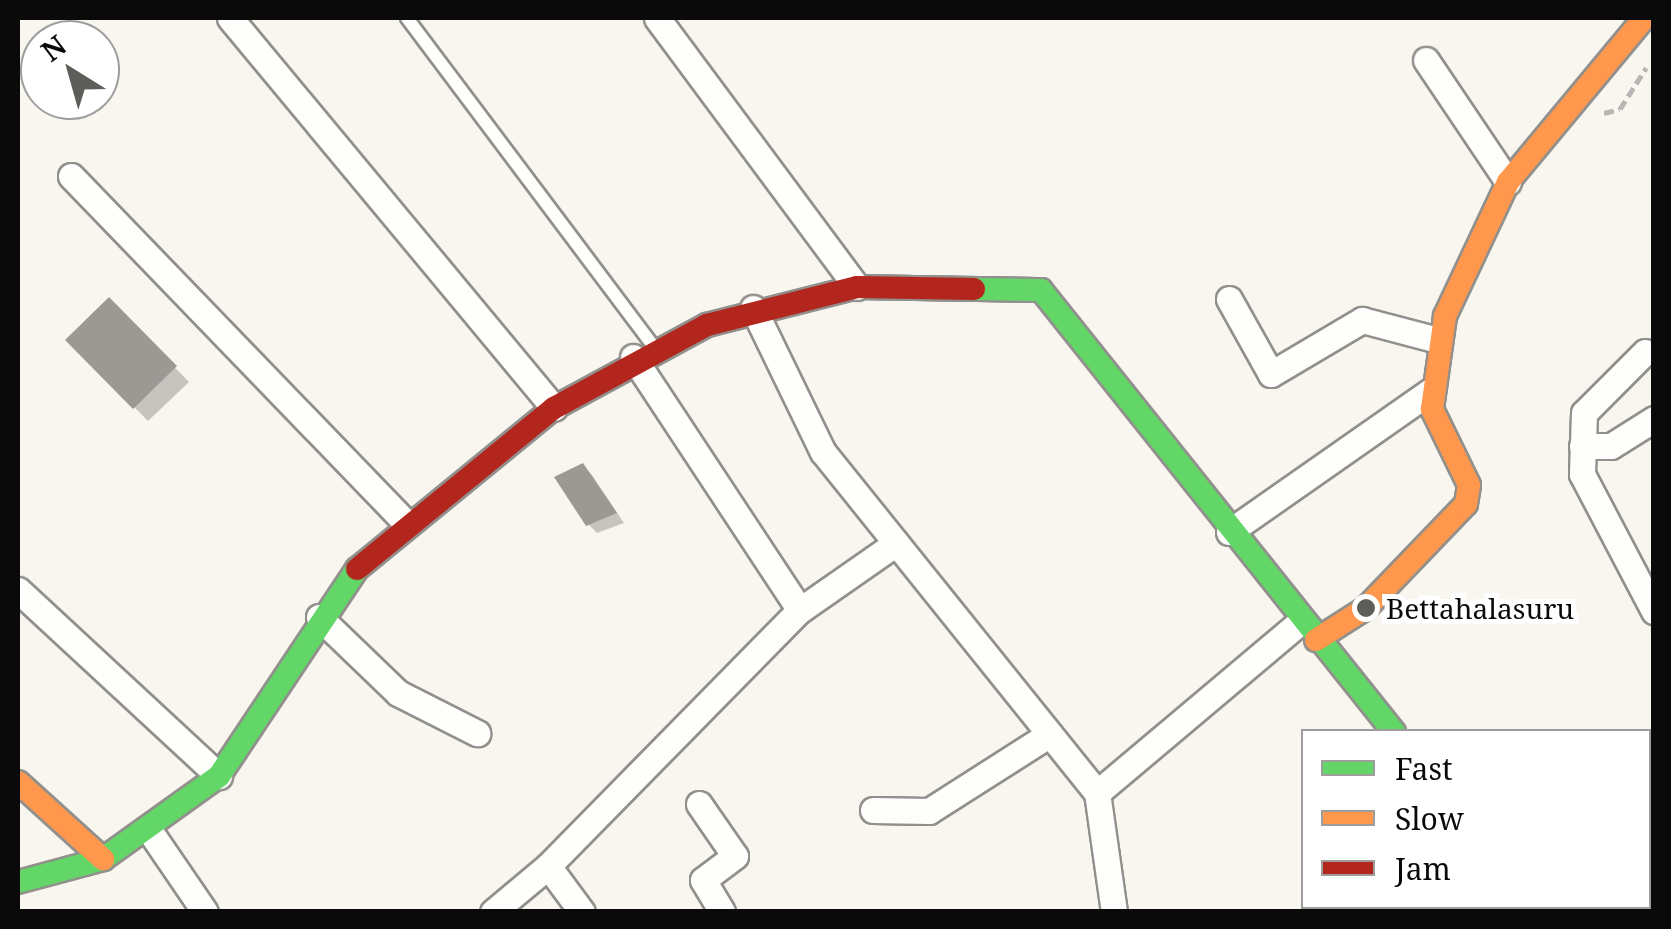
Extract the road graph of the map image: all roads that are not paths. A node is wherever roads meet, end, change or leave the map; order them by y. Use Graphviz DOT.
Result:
graph roads {
  1 [pos="230,18"];
  2 [pos="407,18"];
  3 [pos="657,18"];
  4 [pos="1644,18"];
  5 [pos="1426,60"];
  6 [pos="72,176"];
  7 [pos="1508,182"];
  8 [pos="857,287"];
  9 [pos="1229,299"];
  10 [pos="753,308"];
  11 [pos="1438,340"];
  12 [pos="644,352"];
  13 [pos="1645,352"];
  14 [pos="1430,391"];
  15 [pos="554,408"];
  16 [pos="1654,419"];
  17 [pos="1582,446"];
  18 [pos="406,523"];
  19 [pos="1230,532"];
  20 [pos="896,543"];
  21 [pos="1646,579"];
  22 [pos="18,590"];
  23 [pos="800,610"];
  24 [pos="1654,611"];
  25 [pos="319,617"];
  26 [pos="1308,631"];
  27 [pos="1391,729"];
  28 [pos="477,734"];
  29 [pos="1050,734"];
  30 [pos="218,776"];
  31 [pos="18,782"];
  32 [pos="1097,793"];
  33 [pos="699,804"];
  34 [pos="874,810"];
  35 [pos="148,830"];
  36 [pos="103,858"];
  37 [pos="548,866"];
  38 [pos="18,882"];
  39 [pos="205,912"];
  40 [pos="492,912"];
  41 [pos="582,912"];
  42 [pos="722,912"];
  43 [pos="1114,912"];
  1 -- 15 [label="street"];
  2 -- 12 [label="lane"];
  3 -- 8 [label="street"];
  4 -- 7 [label="street"];
  5 -- 7 [label="street"];
  6 -- 18 [label="street"];
  7 -- 11 [label="street"];
  8 -- 10 [label="street"];
  8 -- 19 [label="street"];
  9 -- 11 [label="street"];
  10 -- 12 [label="street"];
  10 -- 20 [label="street"];
  11 -- 14 [label="street"];
  12 -- 15 [label="street"];
  12 -- 23 [label="street"];
  13 -- 17 [label="street"];
  14 -- 19 [label="street"];
  14 -- 26 [label="street"];
  15 -- 18 [label="street"];
  16 -- 17 [label="street"];
  17 -- 21 [label="street"];
  18 -- 25 [label="street"];
  19 -- 26 [label="street"];
  20 -- 23 [label="street"];
  20 -- 29 [label="street"];
  21 -- 24 [label="street"];
  22 -- 30 [label="street"];
  23 -- 37 [label="street"];
  25 -- 28 [label="street"];
  25 -- 30 [label="street"];
  26 -- 27 [label="street"];
  26 -- 32 [label="street"];
  29 -- 32 [label="street"];
  29 -- 34 [label="street"];
  30 -- 35 [label="street"];
  31 -- 36 [label="street"];
  32 -- 43 [label="street"];
  33 -- 42 [label="street"];
  35 -- 36 [label="street"];
  35 -- 39 [label="street"];
  36 -- 38 [label="street"];
  37 -- 40 [label="street"];
  37 -- 41 [label="street"];
}
